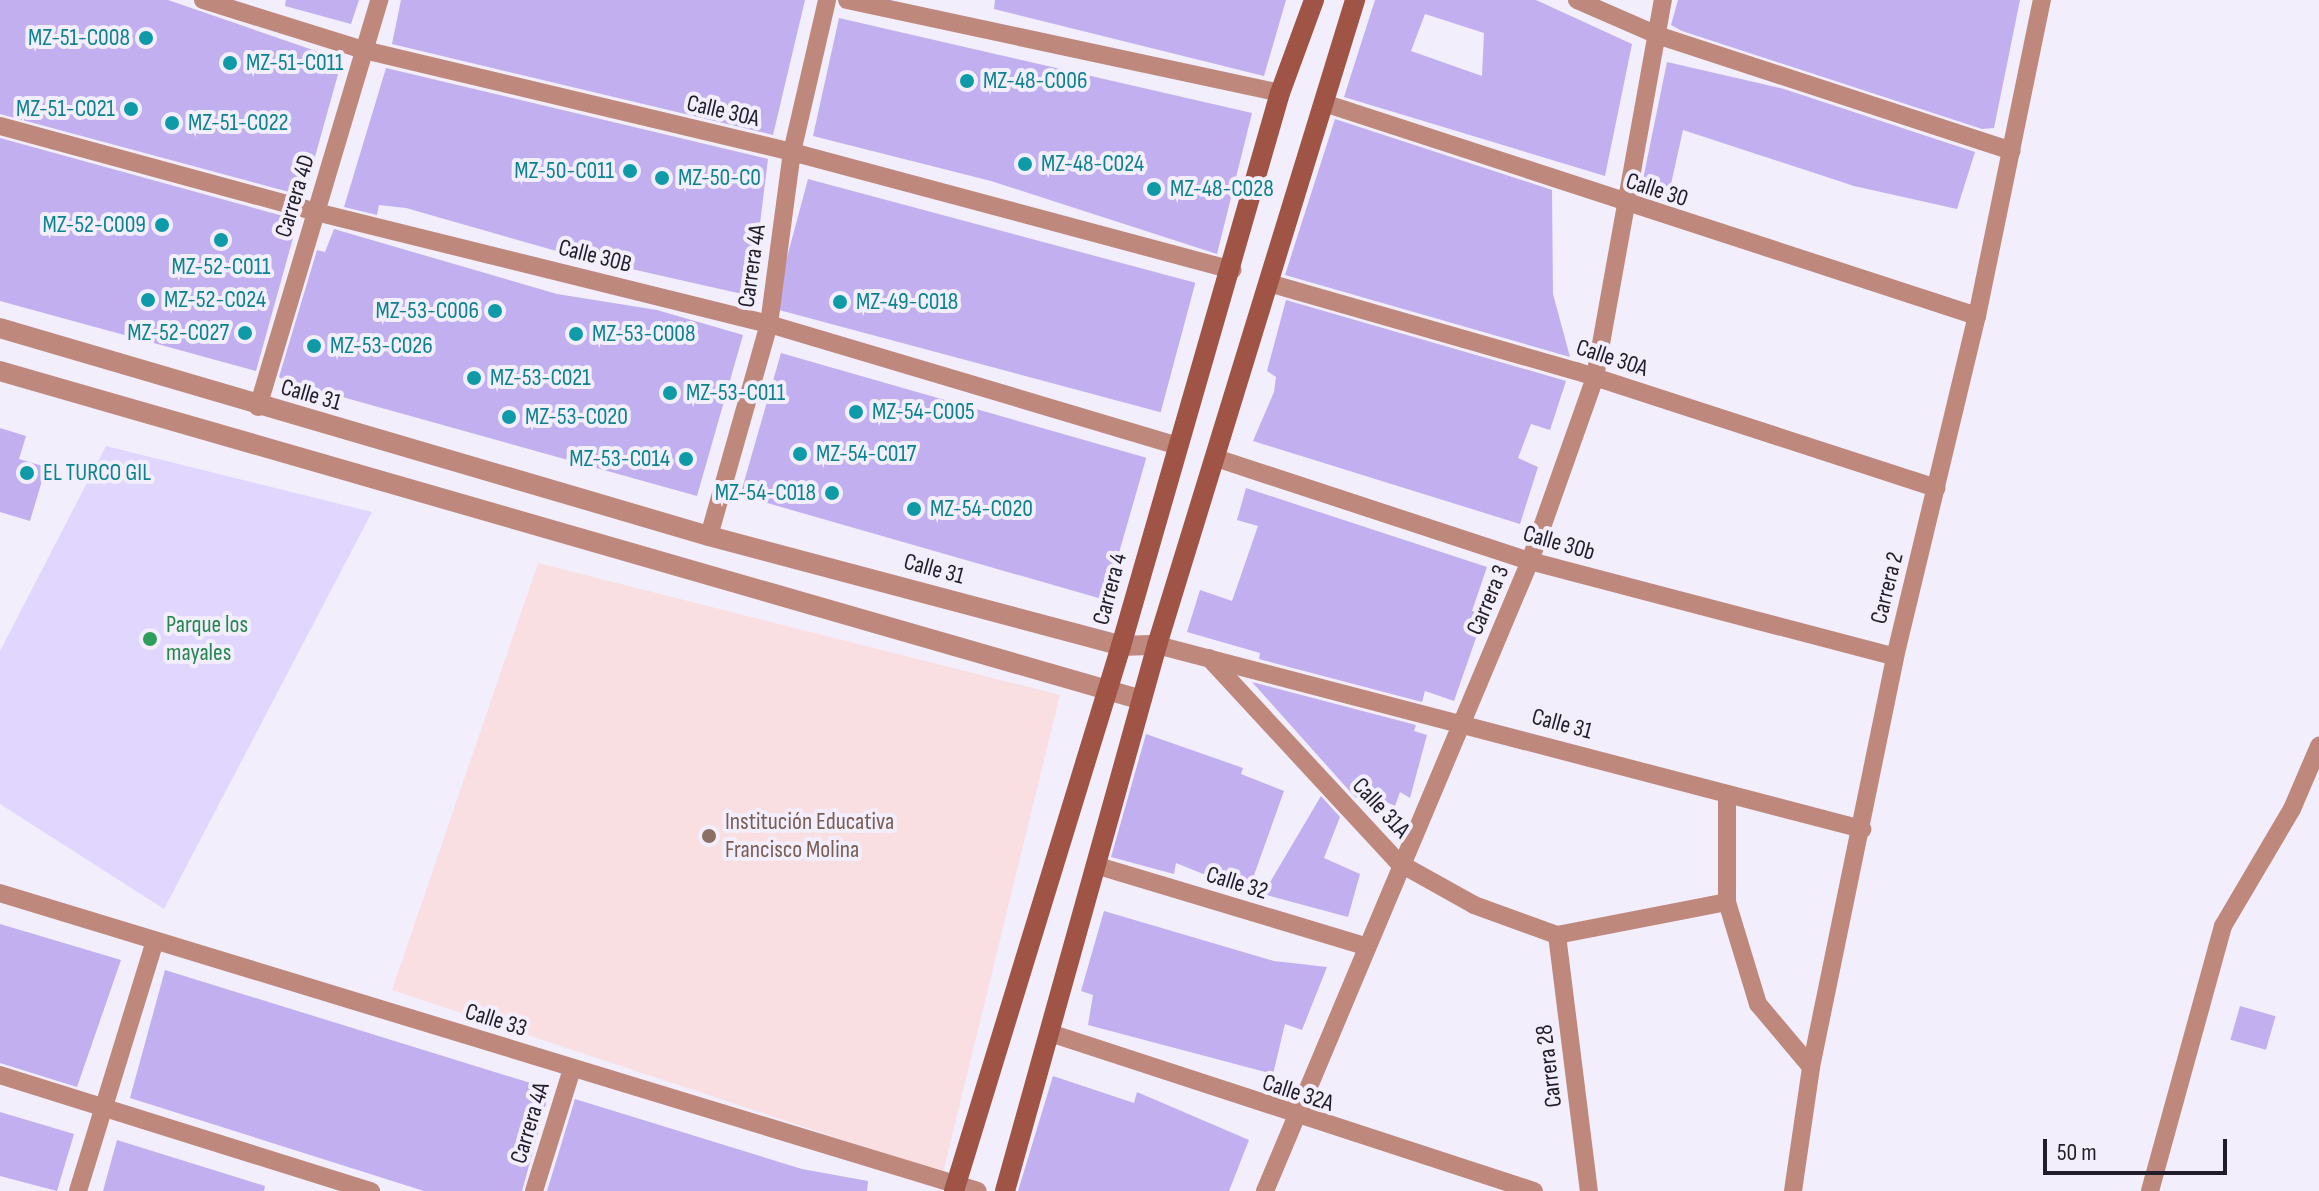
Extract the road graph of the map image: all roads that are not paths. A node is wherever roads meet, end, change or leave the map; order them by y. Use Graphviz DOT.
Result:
graph roads {
  1 [pos="203,0"];
  2 [pos="379,0"];
  3 [pos="827,0"];
  4 [pos="847,0"];
  5 [pos="1314,0"];
  6 [pos="1355,0"];
  7 [pos="1577,0"];
  8 [pos="1663,0"];
  9 [pos="2042,0"];
  10 [pos="1657,35"];
  11 [pos="364,50"];
  12 [pos="1280,93"];
  13 [pos="1324,103"];
  14 [pos="0,126"];
  15 [pos="2011,151"];
  16 [pos="792,152"];
  17 [pos="1627,206"];
  18 [pos="316,212"];
  19 [pos="1232,270"];
  20 [pos="1272,284"];
  21 [pos="1977,316"];
  22 [pos="769,324"];
  23 [pos="0,328"];
  24 [pos="0,371"];
  25 [pos="1595,377"];
  26 [pos="258,407"];
  27 [pos="1175,445"];
  28 [pos="1216,458"];
  29 [pos="1936,488"];
  30 [pos="709,536"];
  31 [pos="1530,561"];
  32 [pos="1157,645"];
  33 [pos="1121,646"];
  34 [pos="1895,657"];
  35 [pos="1209,658"];
  36 [pos="1107,690"];
  37 [pos="1142,700"];
  38 [pos="1461,725"];
  39 [pos="2319,746"];
  40 [pos="1727,794"];
  41 [pos="1862,829"];
  42 [pos="1399,863"];
  43 [pos="1095,865"];
  44 [pos="0,893"];
  45 [pos="1727,902"];
  46 [pos="1557,935"];
  47 [pos="155,941"];
  48 [pos="1365,946"];
  49 [pos="1050,1033"];
  50 [pos="1811,1067"];
  51 [pos="572,1069"];
  52 [pos="0,1075"];
  53 [pos="104,1105"];
  54 [pos="1294,1118"];
  55 [pos="955,1187"];
  56 [pos="78,1191"];
  57 [pos="371,1191"];
  58 [pos="534,1191"];
  59 [pos="978,1191"];
  60 [pos="1005,1191"];
  61 [pos="1265,1191"];
  62 [pos="1534,1191"];
  63 [pos="1589,1191"];
  64 [pos="1793,1191"];
  65 [pos="2150,1191"];
  1 -- 11 [label="street, Calle 30A"];
  2 -- 11 [label="street, Carrera 4D"];
  3 -- 16 [label="street, Carrera 4A"];
  4 -- 12 [label="street"];
  5 -- 12 [label="main road, Carrera 4"];
  6 -- 13 [label="main road"];
  7 -- 10 [label="street"];
  8 -- 10 [label="street, Carrera 3"];
  9 -- 15 [label="street, Carrera 2"];
  10 -- 15 [label="street"];
  10 -- 17 [label="street, Carrera 3"];
  11 -- 16 [label="street, Calle 30A"];
  11 -- 18 [label="street, Carrera 4D"];
  12 -- 19 [label="main road, Carrera 4"];
  13 -- 17 [label="street, Calle 30"];
  13 -- 20 [label="main road"];
  14 -- 18 [label="street, Calle 30B"];
  15 -- 21 [label="street, Carrera 2"];
  16 -- 19 [label="street, Calle 30A"];
  16 -- 22 [label="street, Carrera 4A"];
  17 -- 21 [label="street, Calle 30"];
  17 -- 25 [label="street, Carrera 3"];
  18 -- 22 [label="street, Calle 30B"];
  18 -- 26 [label="street, Carrera 4D"];
  19 -- 27 [label="main road, Carrera 4"];
  20 -- 25 [label="street, Calle 30A"];
  20 -- 28 [label="main road"];
  21 -- 29 [label="street, Carrera 2"];
  22 -- 27 [label="street, Calle 30B"];
  22 -- 30 [label="street, Carrera 4A"];
  23 -- 26 [label="street, Calle 31"];
  24 -- 36 [label="street"];
  25 -- 29 [label="street, Calle 30A"];
  25 -- 31 [label="street, Carrera 3"];
  26 -- 30 [label="street, Calle 31"];
  27 -- 33 [label="main road, Carrera 4"];
  28 -- 31 [label="street, Calle 30b"];
  28 -- 32 [label="main road"];
  29 -- 34 [label="street, Carrera 2"];
  30 -- 33 [label="street, Calle 31"];
  31 -- 34 [label="street, Calle 30b"];
  31 -- 38 [label="street, Carrera 3"];
  32 -- 33 [label="street, Calle 31"];
  32 -- 35 [label="street, Calle 31"];
  32 -- 37 [label="main road"];
  33 -- 36 [label="main road, Carrera 4"];
  34 -- 41 [label="street, Carrera 2"];
  35 -- 38 [label="street, Calle 31"];
  35 -- 42 [label="street, Calle 31A"];
  36 -- 37 [label="street"];
  36 -- 55 [label="main road, Carrera 4"];
  37 -- 43 [label="main road"];
  38 -- 40 [label="street, Calle 31"];
  38 -- 42 [label="street, Carrera 3"];
  39 -- 65 [label="street"];
  40 -- 41 [label="street, Calle 31"];
  40 -- 45 [label="street"];
  41 -- 50 [label="street, Carrera 2"];
  42 -- 46 [label="street, Calle 31A"];
  42 -- 48 [label="street, Carrera 3"];
  43 -- 48 [label="street, Calle 32"];
  43 -- 49 [label="main road"];
  44 -- 47 [label="street, Calle 33"];
  45 -- 46 [label="street"];
  45 -- 50 [label="street"];
  46 -- 63 [label="street, Carrera 28"];
  47 -- 51 [label="street, Calle 33"];
  47 -- 53 [label="street"];
  48 -- 54 [label="street, Carrera 3"];
  49 -- 54 [label="street, Calle 32A"];
  49 -- 60 [label="main road"];
  50 -- 64 [label="street, Carrera 2"];
  51 -- 55 [label="street, Calle 33"];
  51 -- 58 [label="street, Carrera 4A"];
  52 -- 53 [label="street"];
  53 -- 56 [label="street"];
  53 -- 57 [label="street"];
  54 -- 61 [label="street, Carrera 3"];
  54 -- 62 [label="street, Calle 32A"];
  55 -- 59 [label="street, Calle 33"];
}
